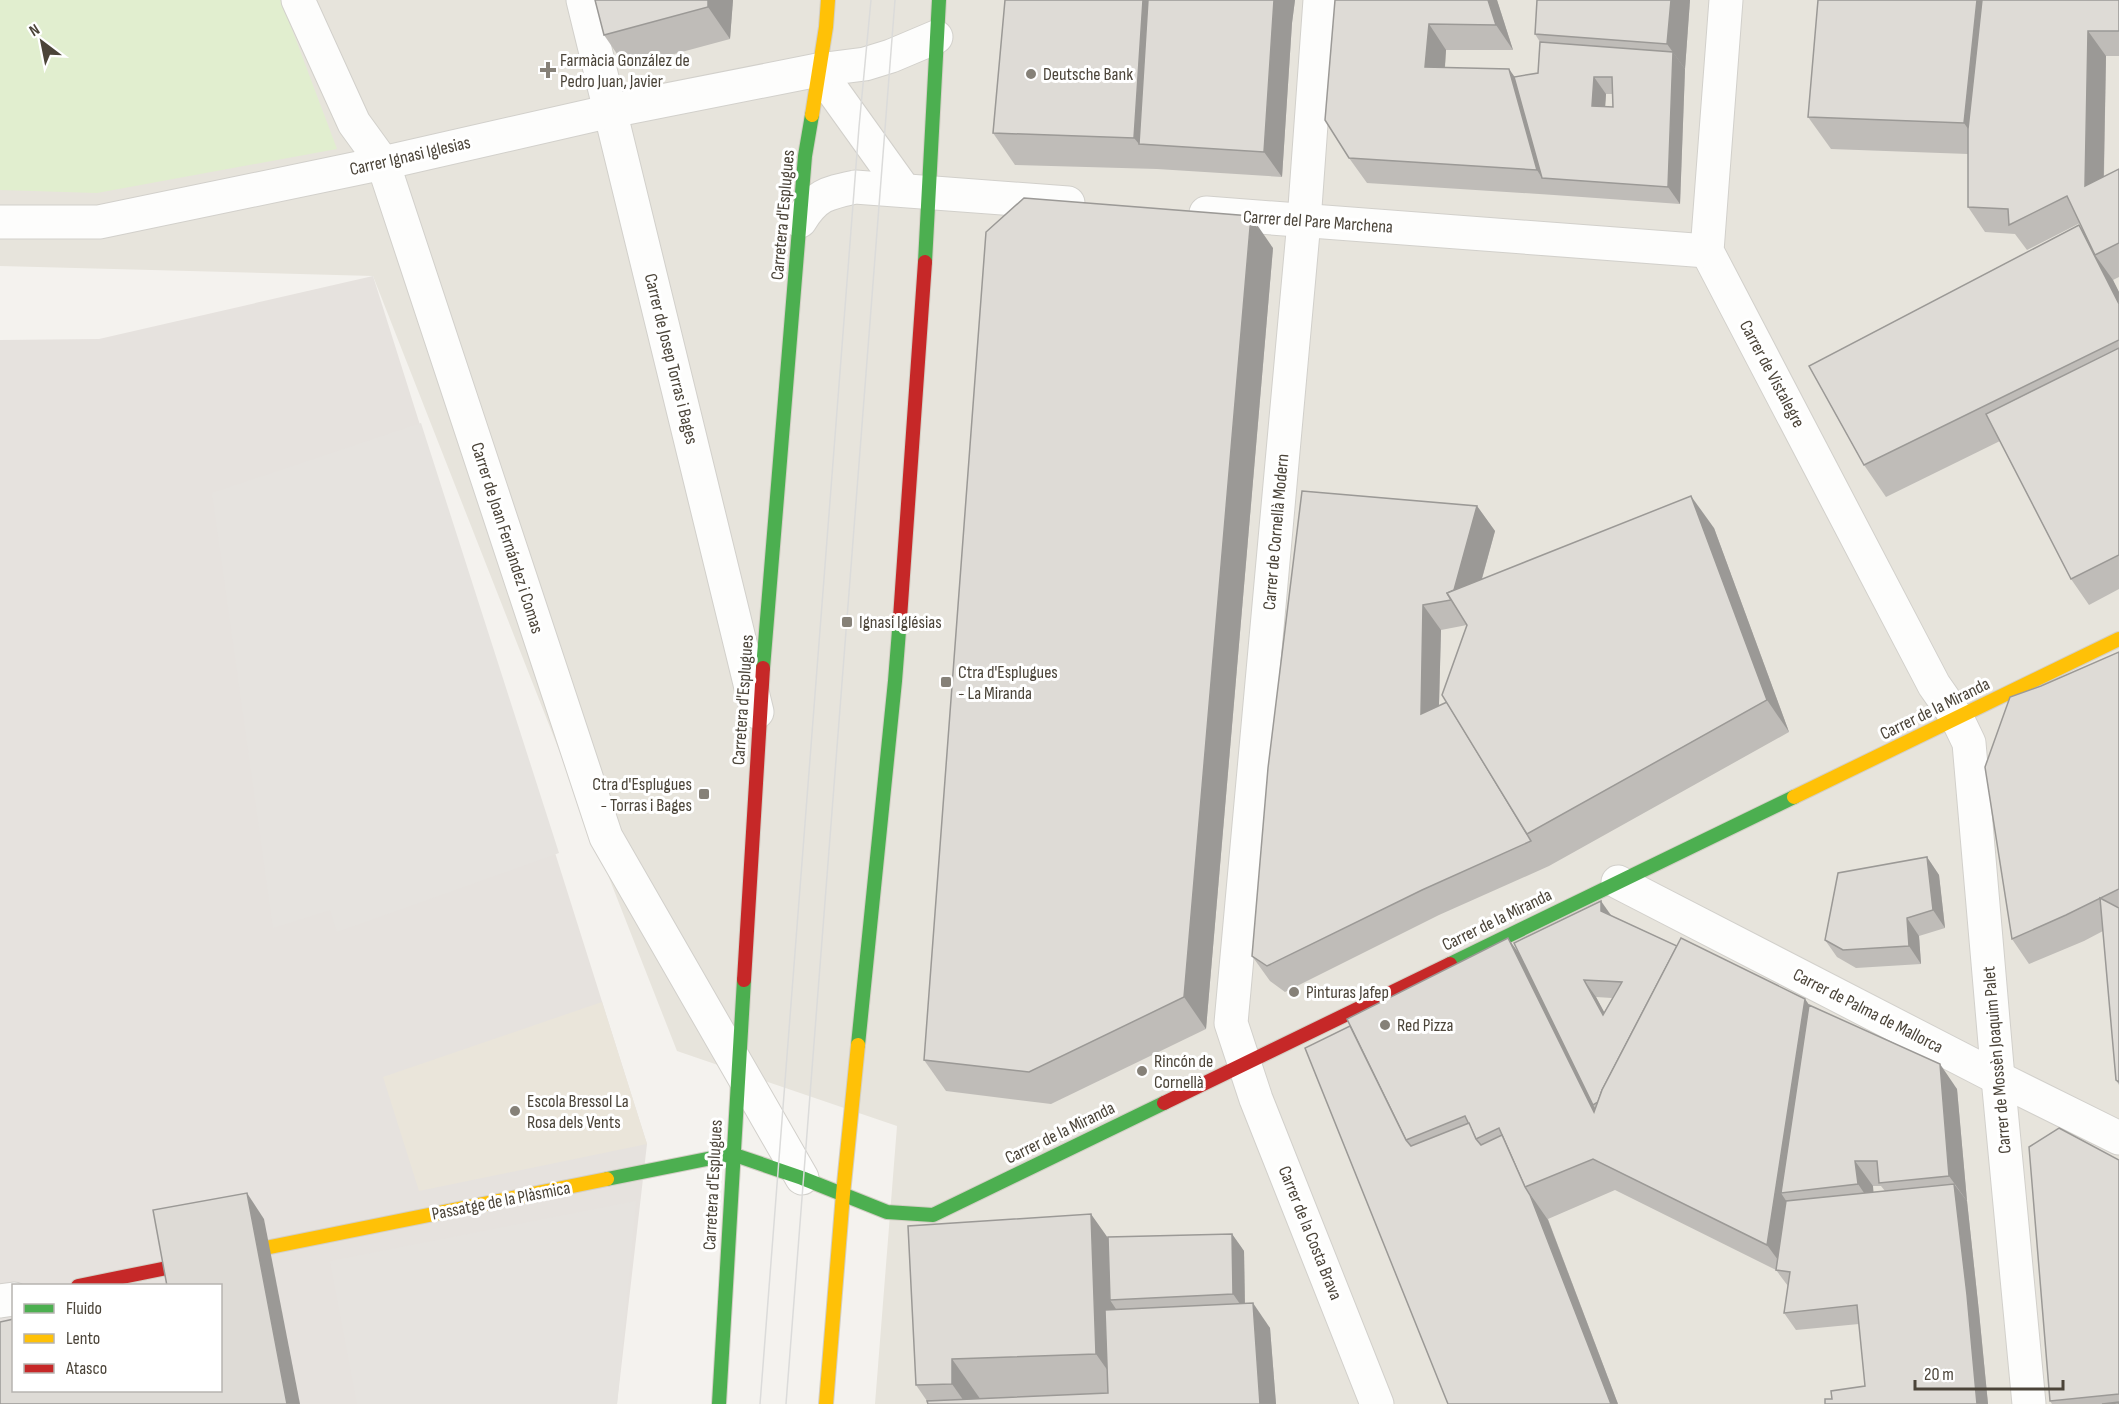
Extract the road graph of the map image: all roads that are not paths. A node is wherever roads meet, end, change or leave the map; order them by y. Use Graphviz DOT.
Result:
graph roads {
  1 [pos="298,0"];
  2 [pos="583,0"];
  3 [pos="828,0"];
  4 [pos="939,0"];
  5 [pos="1320,0"];
  6 [pos="1726,0"];
  7 [pos="936,37"];
  8 [pos="818,70"];
  9 [pos="611,111"];
  10 [pos="383,163"];
  11 [pos="916,192"];
  12 [pos="1102,206"];
  13 [pos="1174,211"];
  14 [pos="800,221"];
  15 [pos="1304,221"];
  16 [pos="0,222"];
  17 [pos="1707,251"];
  18 [pos="2119,639"];
  19 [pos="759,718"];
  20 [pos="1957,718"];
  21 [pos="1618,882"];
  22 [pos="1244,1062"];
  23 [pos="738,1065"];
  24 [pos="1998,1078"];
  25 [pos="2119,1138"];
  26 [pos="732,1154"];
  27 [pos="802,1178"];
  28 [pos="843,1194"];
  29 [pos="270,1247"];
  30 [pos="177,1266"];
  31 [pos="88,1284"];
  32 [pos="719,1404"];
  33 [pos="826,1404"];
  34 [pos="1377,1404"];
  35 [pos="2029,1404"];
  1 -- 10 [label="street, Carrer de Joan Fernández i Comas"];
  2 -- 9 [label="street, Carrer de Josep Torras i Bages"];
  3 -- 8 [label="street, Carretera d'Esplugues"];
  4 -- 7 [label="street"];
  5 -- 15 [label="street, Carrer de Cornellà Modern"];
  6 -- 17 [label="street"];
  7 -- 8 [label="street, Carrer Ignasi Iglesias"];
  7 -- 11 [label="street"];
  8 -- 9 [label="street, Carrer Ignasi Iglesias"];
  8 -- 11 [label="street"];
  8 -- 14 [label="street, Carretera d'Esplugues"];
  9 -- 10 [label="street, Carrer Ignasi Iglesias"];
  9 -- 19 [label="street, Carrer de Josep Torras i Bages"];
  10 -- 16 [label="street, Carrer Ignasi Iglesias"];
  10 -- 23 [label="street, Carrer de Joan Fernández i Comas"];
  11 -- 12 [label="street"];
  11 -- 14 [label="street"];
  11 -- 28 [label="street"];
  13 -- 15 [label="street, Carrer del Pare Marchena"];
  14 -- 19 [label="street, Carretera d'Esplugues"];
  15 -- 17 [label="street, Carrer del Pare Marchena"];
  15 -- 22 [label="street, Carrer de Cornellà Modern"];
  17 -- 20 [label="street, Carrer de Vistalegre"];
  18 -- 20 [label="street, Carrer de la Miranda"];
  19 -- 23 [label="street, Carretera d'Esplugues"];
  20 -- 21 [label="street, Carrer de la Miranda"];
  20 -- 24 [label="street, Carrer de Mossèn Joaquim Palet"];
  21 -- 22 [label="street, Carrer de la Miranda"];
  21 -- 24 [label="street, Carrer de Palma de Mallorca"];
  22 -- 28 [label="street, Carrer de la Miranda"];
  22 -- 34 [label="street, Carrer de la Costa Brava"];
  23 -- 26 [label="street, Carretera d'Esplugues"];
  23 -- 27 [label="street, Carrer de Joan Fernández i Comas"];
  24 -- 25 [label="street, Carrer de Palma de Mallorca"];
  24 -- 35 [label="street, Carrer de Mossèn Joaquim Palet"];
  26 -- 27 [label="street, Carrer de la Miranda"];
  26 -- 29 [label="street, Passatge de la Plàsmica"];
  26 -- 32 [label="street, Carretera d'Esplugues"];
  27 -- 28 [label="street, Carrer de la Miranda"];
  28 -- 33 [label="street"];
  30 -- 31 [label="street"];
}
